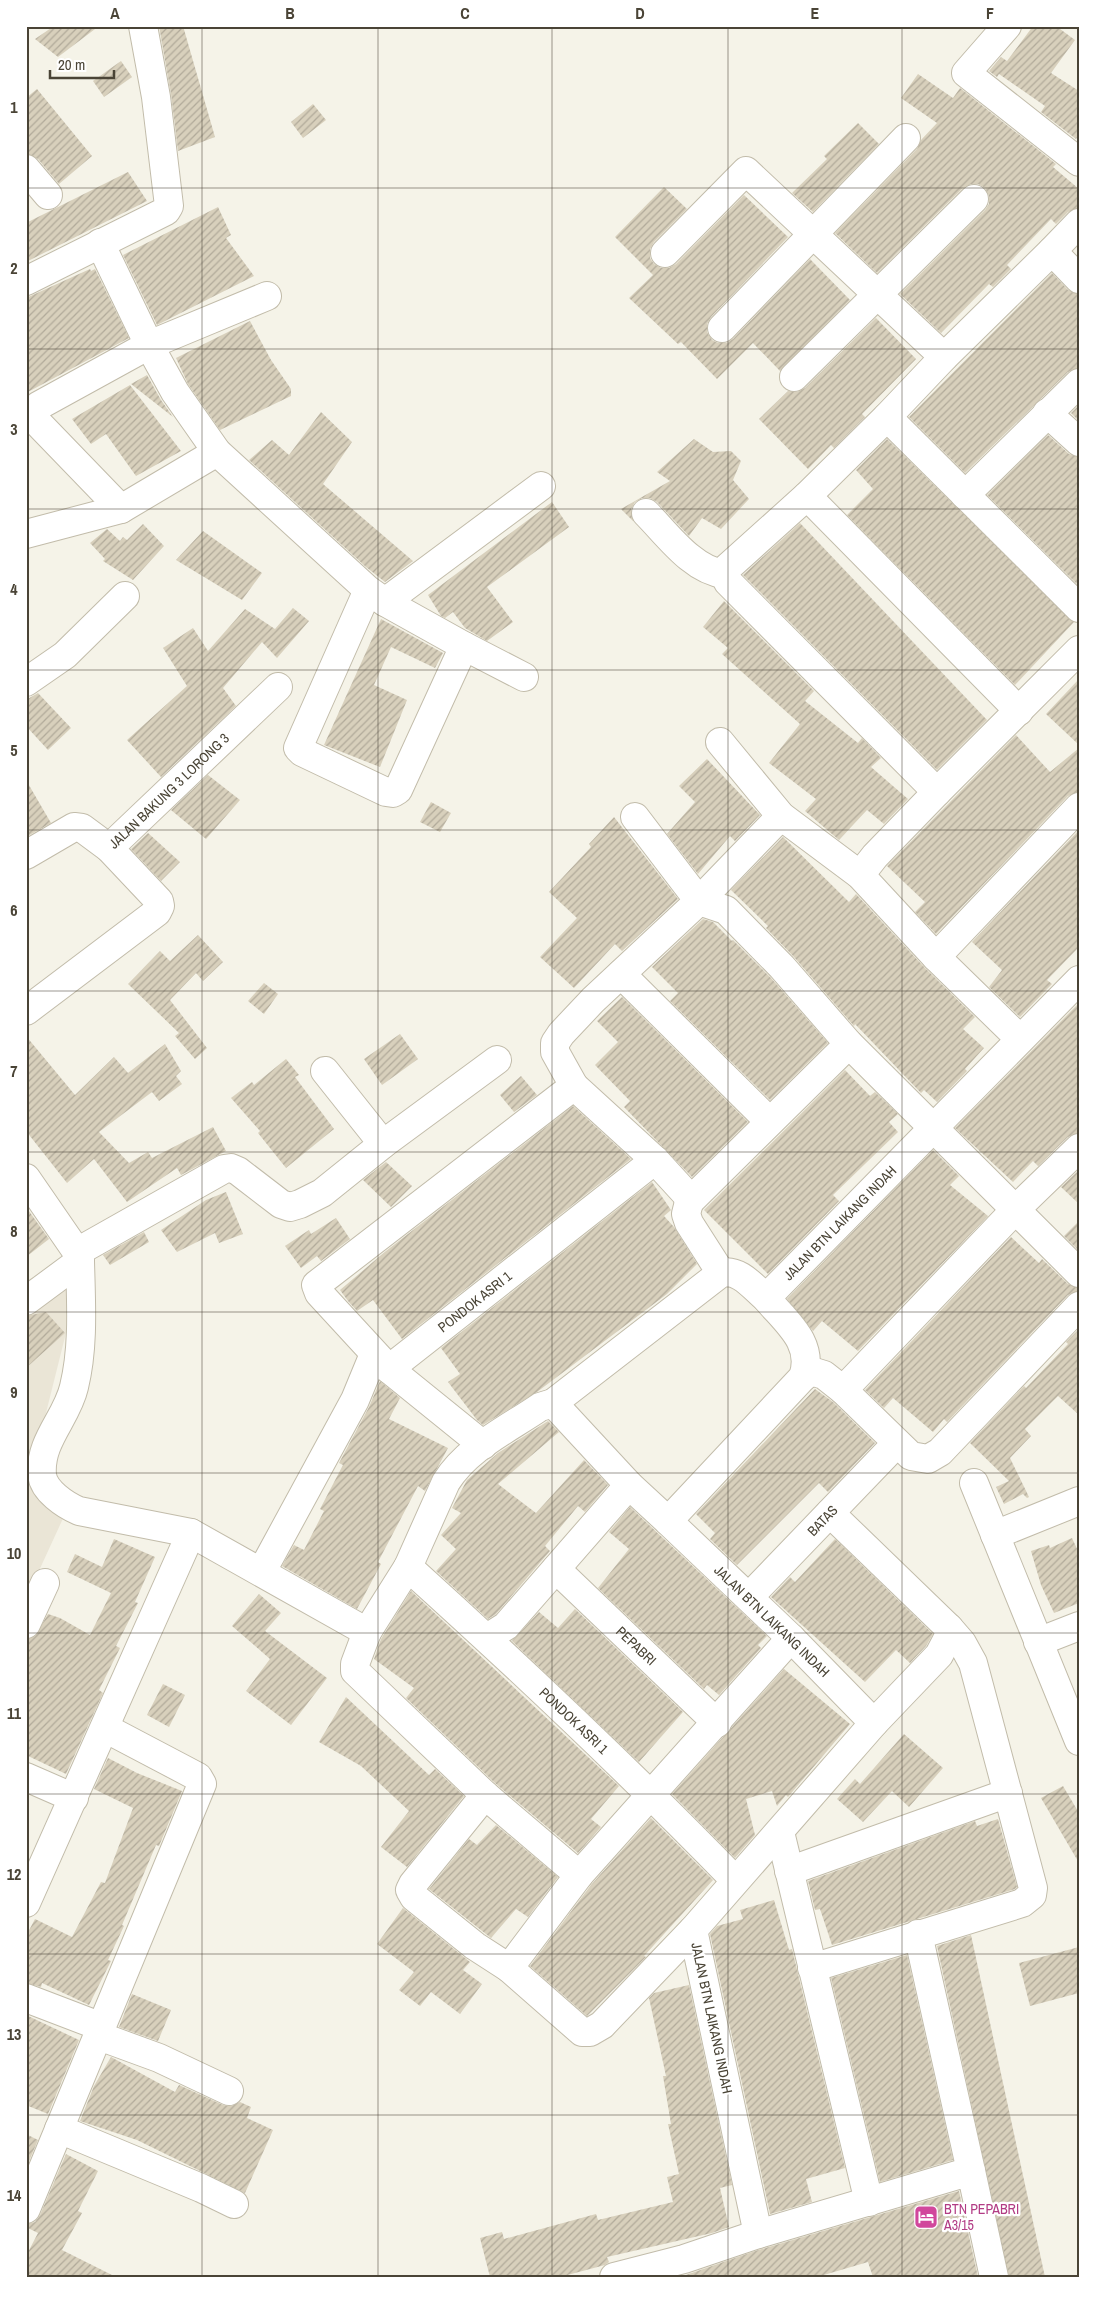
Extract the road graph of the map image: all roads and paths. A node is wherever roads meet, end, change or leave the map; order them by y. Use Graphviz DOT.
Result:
graph roads {
  1 [pos="143,26"];
  2 [pos="1007,26"];
  3 [pos="906,138"];
  4 [pos="1079,162"];
  5 [pos="26,169"];
  6 [pos="48,195"];
  7 [pos="974,198"];
  8 [pos="1079,223"];
  9 [pos="812,235"];
  10 [pos="100,243"];
  11 [pos="1052,251"];
  12 [pos="665,253"];
  13 [pos="1079,279"];
  14 [pos="26,281"];
  15 [pos="267,296"];
  16 [pos="877,296"];
  17 [pos="722,328"];
  18 [pos="149,345"];
  19 [pos="944,357"];
  20 [pos="794,377"];
  21 [pos="1079,383"];
  22 [pos="1047,413"];
  23 [pos="887,417"];
  24 [pos="1079,442"];
  25 [pos="217,452"];
  26 [pos="541,486"];
  27 [pos="965,495"];
  28 [pos="808,496"];
  29 [pos="121,509"];
  30 [pos="646,513"];
  31 [pos="26,534"];
  32 [pos="724,574"];
  33 [pos="125,596"];
  34 [pos="376,596"];
  35 [pos="1079,608"];
  36 [pos="464,646"];
  37 [pos="1078,653"];
  38 [pos="524,677"];
  39 [pos="26,682"];
  40 [pos="278,687"];
  41 [pos="1019,711"];
  42 [pos="720,742"];
  43 [pos="937,792"];
  44 [pos="1079,807"];
  45 [pos="782,816"];
  46 [pos="636,818"];
  47 [pos="109,848"];
  48 [pos="26,854"];
  49 [pos="860,875"];
  50 [pos="699,901"];
  51 [pos="936,957"];
  52 [pos="622,974"];
  53 [pos="1079,980"];
  54 [pos="26,1011"];
  55 [pos="1020,1039"];
  56 [pos="849,1044"];
  57 [pos="497,1060"];
  58 [pos="325,1071"];
  59 [pos="574,1086"];
  60 [pos="769,1121"];
  61 [pos="933,1128"];
  62 [pos="383,1144"];
  63 [pos="1079,1148"];
  64 [pos="655,1160"];
  65 [pos="26,1178"];
  66 [pos="689,1202"];
  67 [pos="1016,1210"];
  68 [pos="79,1256"];
  69 [pos="721,1273"];
  70 [pos="1079,1273"];
  71 [pos="766,1298"];
  72 [pos="26,1301"];
  73 [pos="1079,1306"];
  74 [pos="382,1362"];
  75 [pos="803,1377"];
  76 [pos="843,1390"];
  77 [pos="553,1404"];
  78 [pos="897,1443"];
  79 [pos="483,1445"];
  80 [pos="34,1478"];
  81 [pos="974,1483"];
  82 [pos="629,1485"];
  83 [pos="1079,1501"];
  84 [pos="830,1513"];
  85 [pos="668,1521"];
  86 [pos="191,1532"];
  87 [pos="995,1535"];
  88 [pos="408,1567"];
  89 [pos="556,1569"];
  90 [pos="262,1571"];
  91 [pos="45,1583"];
  92 [pos="749,1597"];
  93 [pos="26,1624"];
  94 [pos="1079,1626"];
  95 [pos="949,1628"];
  96 [pos="367,1632"];
  97 [pos="487,1638"];
  98 [pos="791,1638"];
  99 [pos="1038,1642"];
  100 [pos="717,1723"];
  101 [pos="874,1723"];
  102 [pos="105,1728"];
  103 [pos="1079,1742"];
  104 [pos="26,1778"];
  105 [pos="1008,1793"];
  106 [pos="651,1794"];
  107 [pos="485,1795"];
  108 [pos="74,1798"];
  109 [pos="780,1832"];
  110 [pos="789,1871"];
  111 [pos="579,1875"];
  112 [pos="735,1880"];
  113 [pos="26,1903"];
  114 [pos="693,1930"];
  115 [pos="918,1934"];
  116 [pos="509,1968"];
  117 [pos="812,1968"];
  118 [pos="26,1998"];
  119 [pos="100,2031"];
  120 [pos="229,2091"];
  121 [pos="59,2129"];
  122 [pos="971,2171"];
  123 [pos="869,2202"];
  124 [pos="234,2204"];
  125 [pos="26,2209"];
  126 [pos="758,2234"];
  127 [pos="687,2268"];
  128 [pos="614,2277"];
  129 [pos="994,2277"];
  1 -- 10 [label="street"];
  2 -- 4 [label="street"];
  3 -- 9 [label="street"];
  5 -- 6 [label="street"];
  7 -- 16 [label="street"];
  8 -- 11 [label="street"];
  9 -- 12 [label="street"];
  9 -- 16 [label="street"];
  9 -- 17 [label="street"];
  10 -- 14 [label="street"];
  10 -- 18 [label="street"];
  11 -- 13 [label="street"];
  11 -- 19 [label="street"];
  15 -- 18 [label="street"];
  16 -- 19 [label="street"];
  16 -- 20 [label="street"];
  18 -- 25 [label="street"];
  18 -- 29 [label="street"];
  19 -- 23 [label="street"];
  21 -- 22 [label="street"];
  22 -- 24 [label="street"];
  22 -- 27 [label="street"];
  23 -- 27 [label="street"];
  23 -- 28 [label="street"];
  25 -- 29 [label="street"];
  25 -- 34 [label="street"];
  26 -- 34 [label="street"];
  27 -- 35 [label="street"];
  28 -- 32 [label="street"];
  28 -- 41 [label="street"];
  29 -- 31 [label="street"];
  30 -- 32 [label="street"];
  32 -- 43 [label="street"];
  33 -- 39 [label="street"];
  34 -- 36 [label="street"];
  34 -- 36 [label="street"];
  36 -- 38 [label="street"];
  37 -- 41 [label="street"];
  40 -- 47 [label="street, JALAN BAKUNG 3 LORONG 3"];
  41 -- 43 [label="street"];
  42 -- 45 [label="street"];
  43 -- 49 [label="street"];
  44 -- 51 [label="street"];
  45 -- 49 [label="street"];
  45 -- 50 [label="street"];
  46 -- 50 [label="street"];
  47 -- 48 [label="street, JALAN BAKUNG 3 LORONG 3"];
  47 -- 54 [label="street"];
  49 -- 51 [label="street"];
  50 -- 52 [label="street"];
  50 -- 56 [label="street"];
  51 -- 55 [label="street"];
  52 -- 59 [label="street"];
  52 -- 60 [label="street"];
  53 -- 55 [label="street, JALAN BTN LAIKANG INDAH"];
  55 -- 61 [label="street, JALAN BTN LAIKANG INDAH"];
  56 -- 60 [label="street"];
  56 -- 61 [label="street"];
  57 -- 62 [label="street"];
  58 -- 62 [label="street"];
  59 -- 64 [label="street"];
  59 -- 74 [label="street"];
  60 -- 66 [label="street"];
  61 -- 67 [label="street"];
  61 -- 71 [label="street, JALAN BTN LAIKANG INDAH"];
  62 -- 68 [label="street"];
  63 -- 67 [label="street"];
  64 -- 66 [label="street"];
  64 -- 74 [label="street, PONDOK ASRI 1"];
  65 -- 68 [label="street"];
  66 -- 69 [label="street"];
  67 -- 70 [label="street"];
  67 -- 76 [label="street"];
  68 -- 72 [label="street"];
  68 -- 80 [label="street"];
  69 -- 71 [label="street"];
  69 -- 77 [label="street"];
  71 -- 75 [label="street"];
  73 -- 78 [label="street"];
  74 -- 79 [label="street"];
  74 -- 90 [label="street"];
  75 -- 76 [label="street"];
  75 -- 85 [label="street"];
  76 -- 78 [label="street"];
  77 -- 79 [label="street"];
  77 -- 82 [label="street, JALAN BTN LAIKANG INDAH"];
  78 -- 84 [label="street, BATAS"];
  79 -- 88 [label="street"];
  80 -- 86 [label="street"];
  81 -- 87 [label="street"];
  82 -- 85 [label="street, JALAN BTN LAIKANG INDAH"];
  82 -- 89 [label="street"];
  83 -- 87 [label="street"];
  84 -- 92 [label="street, BATAS"];
  84 -- 95 [label="street"];
  85 -- 92 [label="street, JALAN BTN LAIKANG INDAH"];
  86 -- 90 [label="street"];
  86 -- 102 [label="street"];
  87 -- 99 [label="street"];
  88 -- 96 [label="street"];
  88 -- 97 [label="street, PONDOK ASRI 1"];
  89 -- 97 [label="street"];
  89 -- 100 [label="street, PEPABRI"];
  90 -- 96 [label="street"];
  91 -- 93 [label="street"];
  92 -- 98 [label="street, JALAN BTN LAIKANG INDAH"];
  94 -- 99 [label="street"];
  95 -- 101 [label="street"];
  95 -- 105 [label="street"];
  96 -- 107 [label="street"];
  97 -- 106 [label="street, PONDOK ASRI 1"];
  98 -- 100 [label="street"];
  98 -- 101 [label="street, JALAN BTN LAIKANG INDAH"];
  99 -- 103 [label="street"];
  100 -- 106 [label="street"];
  101 -- 109 [label="street, JALAN BTN LAIKANG INDAH"];
  102 -- 108 [label="street"];
  102 -- 119 [label="street"];
  104 -- 108 [label="street"];
  105 -- 110 [label="street"];
  105 -- 115 [label="street"];
  106 -- 111 [label="street"];
  106 -- 112 [label="street, PONDOK ASRI 1"];
  107 -- 111 [label="street"];
  107 -- 116 [label="street"];
  108 -- 113 [label="street"];
  109 -- 110 [label="street"];
  109 -- 112 [label="street, JALAN BTN LAIKANG INDAH"];
  110 -- 117 [label="street"];
  111 -- 116 [label="street"];
  112 -- 114 [label="street, JALAN BTN LAIKANG INDAH"];
  114 -- 116 [label="street"];
  114 -- 126 [label="street, JALAN BTN LAIKANG INDAH"];
  115 -- 117 [label="street"];
  115 -- 122 [label="street"];
  117 -- 123 [label="street"];
  118 -- 119 [label="street"];
  119 -- 120 [label="street"];
  119 -- 121 [label="street"];
  121 -- 124 [label="street"];
  121 -- 125 [label="street"];
  122 -- 123 [label="street"];
  122 -- 129 [label="street"];
  123 -- 126 [label="street"];
  126 -- 127 [label="street"];
  127 -- 128 [label="street"];
}
